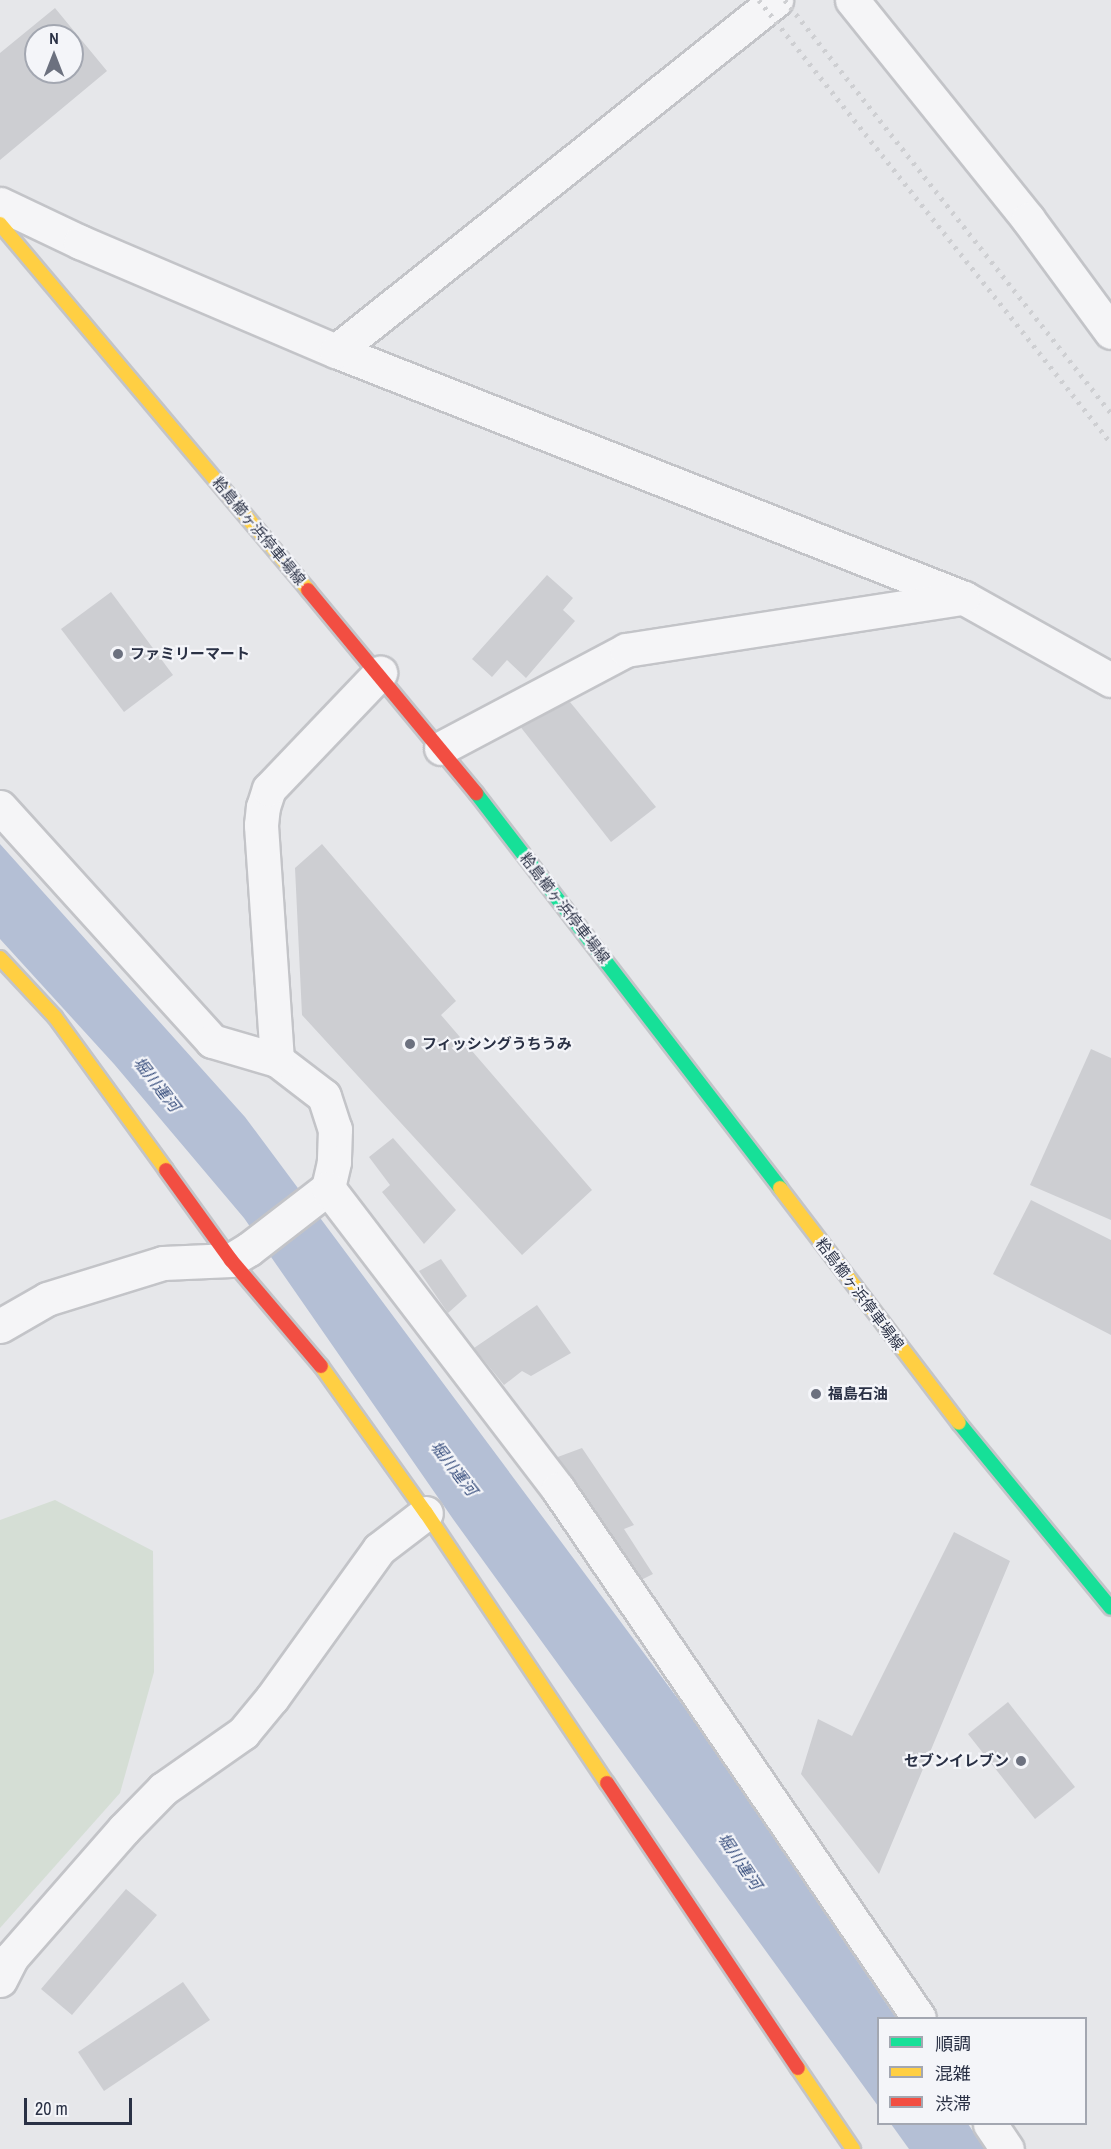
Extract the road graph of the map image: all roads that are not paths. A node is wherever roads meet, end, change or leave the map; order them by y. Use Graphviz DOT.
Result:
graph roads {
  1 [pos="776,0"];
  2 [pos="852,0"];
  3 [pos="0,204"];
  4 [pos="0,224"];
  5 [pos="1111,332"];
  6 [pos="336,351"];
  7 [pos="964,598"];
  8 [pos="380,674"];
  9 [pos="1111,680"];
  10 [pos="441,748"];
  11 [pos="0,807"];
  12 [pos="0,958"];
  13 [pos="277,1060"];
  14 [pos="322,1195"];
  15 [pos="240,1255"];
  16 [pos="0,1326"];
  17 [pos="426,1513"];
  18 [pos="1111,1608"];
  19 [pos="0,1980"];
  20 [pos="918,2017"];
  21 [pos="991,2125"];
  22 [pos="853,2149"];
  23 [pos="1007,2149"];
  1 -- 6 [label="street"];
  2 -- 5 [label="street"];
  3 -- 6 [label="street"];
  4 -- 8 [label="main road, 粭島櫛ヶ浜停車場線"];
  6 -- 7 [label="street"];
  7 -- 9 [label="street"];
  7 -- 10 [label="street"];
  8 -- 10 [label="main road, 粭島櫛ヶ浜停車場線"];
  8 -- 13 [label="street"];
  10 -- 18 [label="main road, 粭島櫛ヶ浜停車場線"];
  11 -- 13 [label="street"];
  12 -- 15 [label="main road"];
  13 -- 14 [label="street"];
  14 -- 15 [label="street"];
  14 -- 20 [label="street"];
  15 -- 16 [label="street"];
  15 -- 17 [label="main road"];
  17 -- 19 [label="street"];
  17 -- 22 [label="main road"];
  21 -- 23 [label="street"];
}
